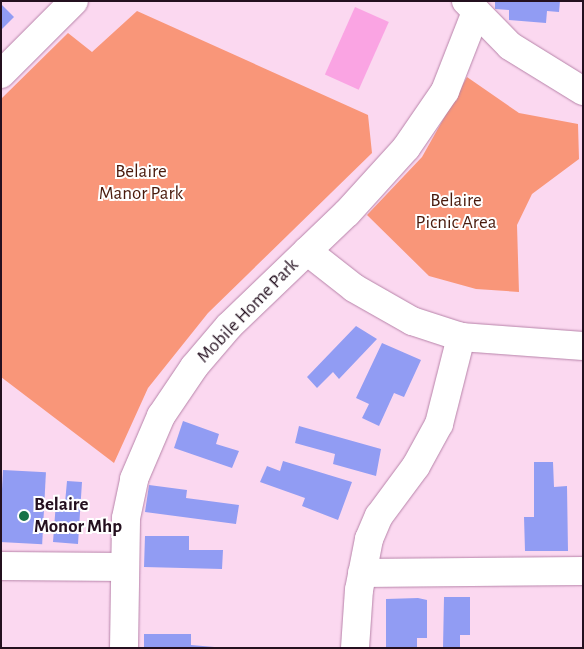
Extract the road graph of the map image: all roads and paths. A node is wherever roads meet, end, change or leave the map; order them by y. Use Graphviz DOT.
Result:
graph roads {
  1 [pos="74,1"];
  2 [pos="471,6"];
  3 [pos="1,74"];
  4 [pos="583,91"];
  5 [pos="307,251"];
  6 [pos="461,337"];
  7 [pos="583,346"];
  8 [pos="1,566"];
  9 [pos="124,566"];
  10 [pos="583,571"];
  11 [pos="362,573"];
  12 [pos="124,648"];
  13 [pos="355,648"];
  1 -- 3 [label="lane"];
  2 -- 4 [label="lane, Mobile Home Park"];
  2 -- 5 [label="lane, Mobile Home Park"];
  5 -- 6 [label="lane, Mobile Home Park"];
  5 -- 9 [label="lane, Mobile Home Park"];
  6 -- 7 [label="lane, Mobile Home Park"];
  6 -- 11 [label="lane"];
  8 -- 9 [label="lane"];
  9 -- 12 [label="lane, Mobile Home Park"];
  10 -- 11 [label="lane"];
  11 -- 13 [label="lane"];
}
